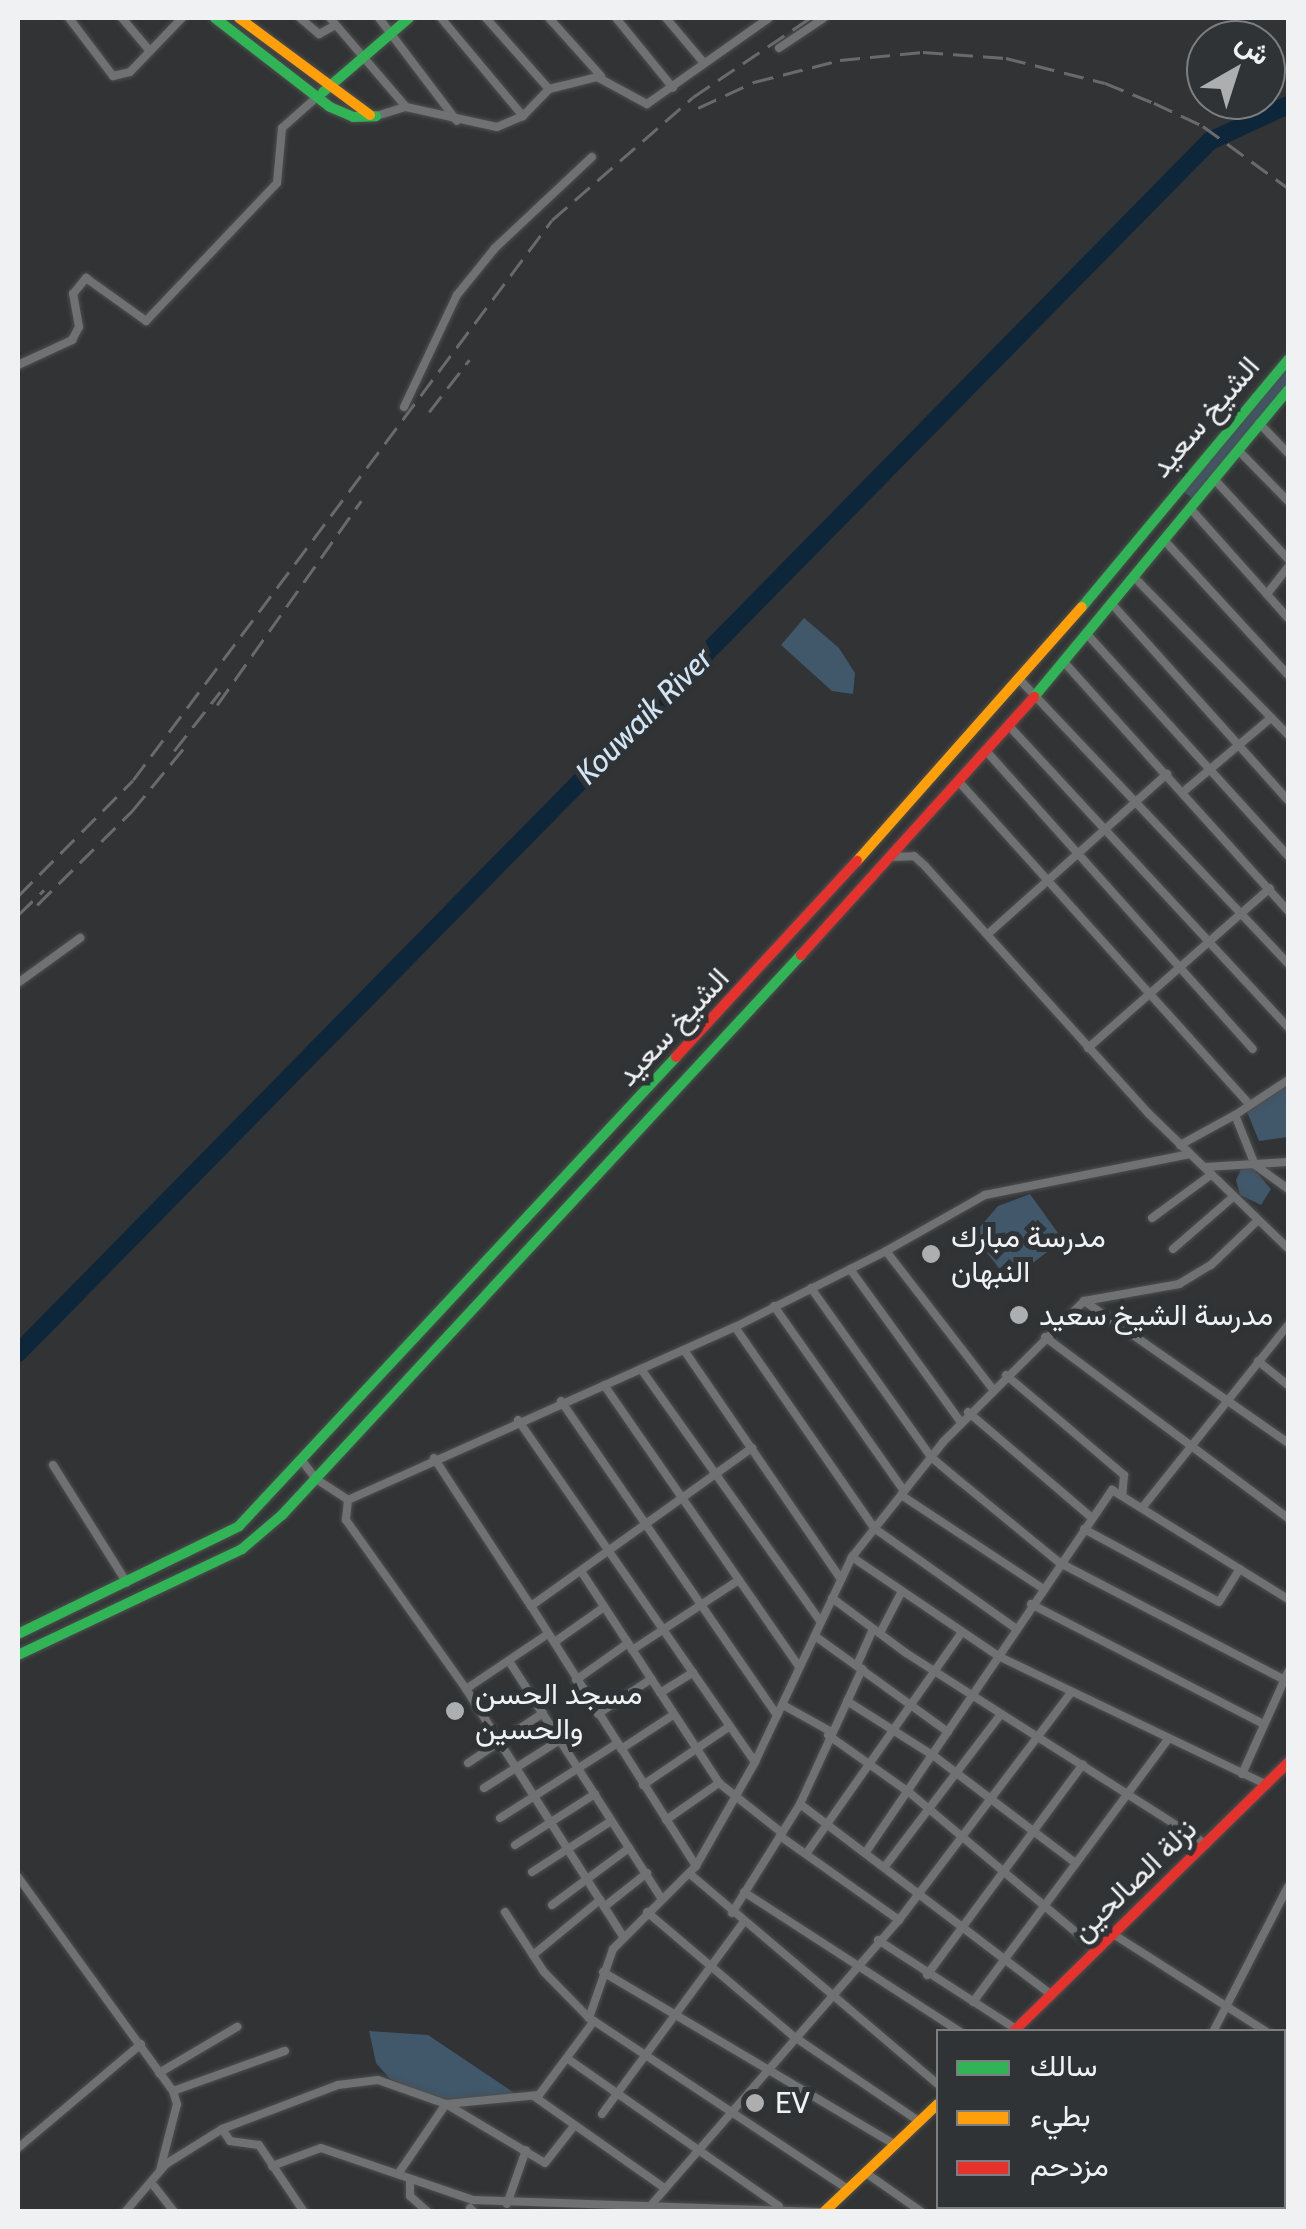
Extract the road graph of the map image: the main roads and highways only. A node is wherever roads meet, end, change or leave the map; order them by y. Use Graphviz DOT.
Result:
graph roads {
  1 [pos="215,18"];
  2 [pos="239,18"];
  3 [pos="409,18"];
  4 [pos="328,88"];
  5 [pos="317,97"];
  6 [pos="1288,360"];
  7 [pos="1288,390"];
  8 [pos="868,853"];
  9 [pos="887,861"];
  10 [pos="18,1634"];
  11 [pos="18,1655"];
  12 [pos="1288,1766"];
  13 [pos="1015,2029"];
  14 [pos="936,2106"];
  15 [pos="822,2212"];
  1 -- 5 [label="main road"];
  2 -- 4 [label="main road"];
  3 -- 4 [label="main road"];
  4 -- 5 [label="main road"];
  4 -- 5 [label="main road"];
  6 -- 8 [label="main road, الشيخ سعيد"];
  7 -- 9 [label="main road, الشيخ سعيد"];
  8 -- 9 [label="main road"];
  8 -- 10 [label="main road, الشيخ سعيد"];
  9 -- 11 [label="main road, الشيخ سعيد"];
  12 -- 13 [label="main road, نزلة الصالحين"];
  14 -- 15 [label="main road"];
}
